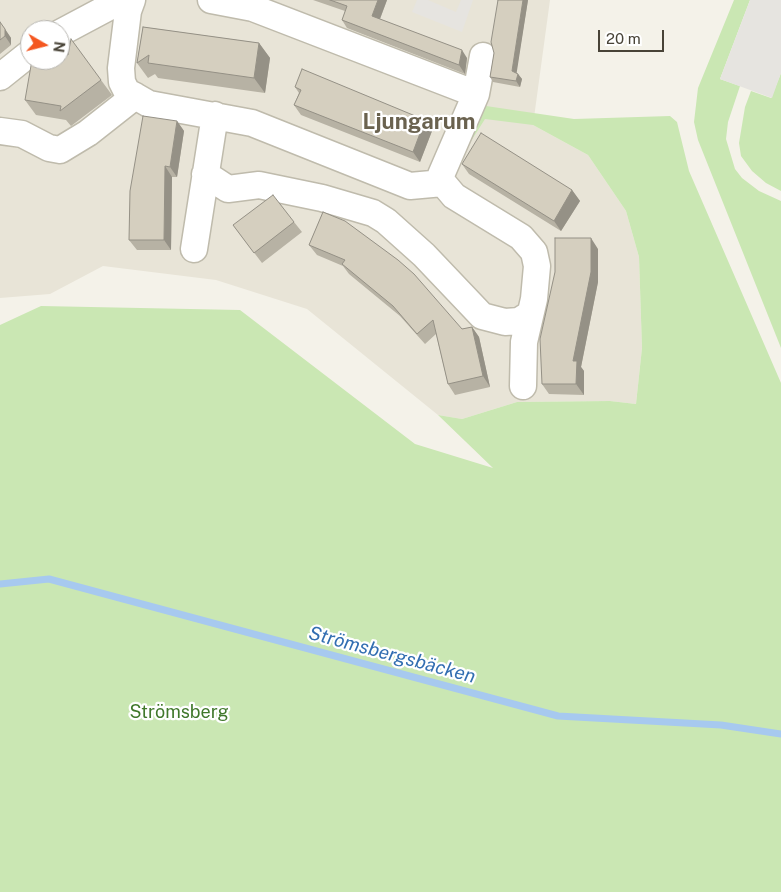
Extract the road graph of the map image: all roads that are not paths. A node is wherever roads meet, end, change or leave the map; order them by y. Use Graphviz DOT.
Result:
graph roads {
  1 [pos="122,0"];
  2 [pos="132,0"];
  3 [pos="212,0"];
  4 [pos="255,4"];
  5 [pos="70,28"];
  6 [pos="483,56"];
  7 [pos="20,61"];
  8 [pos="0,76"];
  9 [pos="476,94"];
  10 [pos="135,96"];
  11 [pos="215,115"];
  12 [pos="0,131"];
  13 [pos="206,174"];
  14 [pos="443,183"];
  15 [pos="410,186"];
  16 [pos="386,221"];
  17 [pos="194,249"];
  18 [pos="530,314"];
  19 [pos="522,386"];
  1 -- 5 [label="street"];
  2 -- 10 [label="street"];
  3 -- 4 [label="street"];
  4 -- 9 [label="street"];
  6 -- 9 [label="street"];
  7 -- 8 [label="street"];
  9 -- 14 [label="street"];
  10 -- 11 [label="street"];
  10 -- 12 [label="street"];
  11 -- 13 [label="street"];
  11 -- 15 [label="street"];
  13 -- 16 [label="street"];
  13 -- 17 [label="street"];
  14 -- 15 [label="street"];
  14 -- 18 [label="street"];
  15 -- 16 [label="street"];
  16 -- 18 [label="street"];
  18 -- 19 [label="street"];
}
